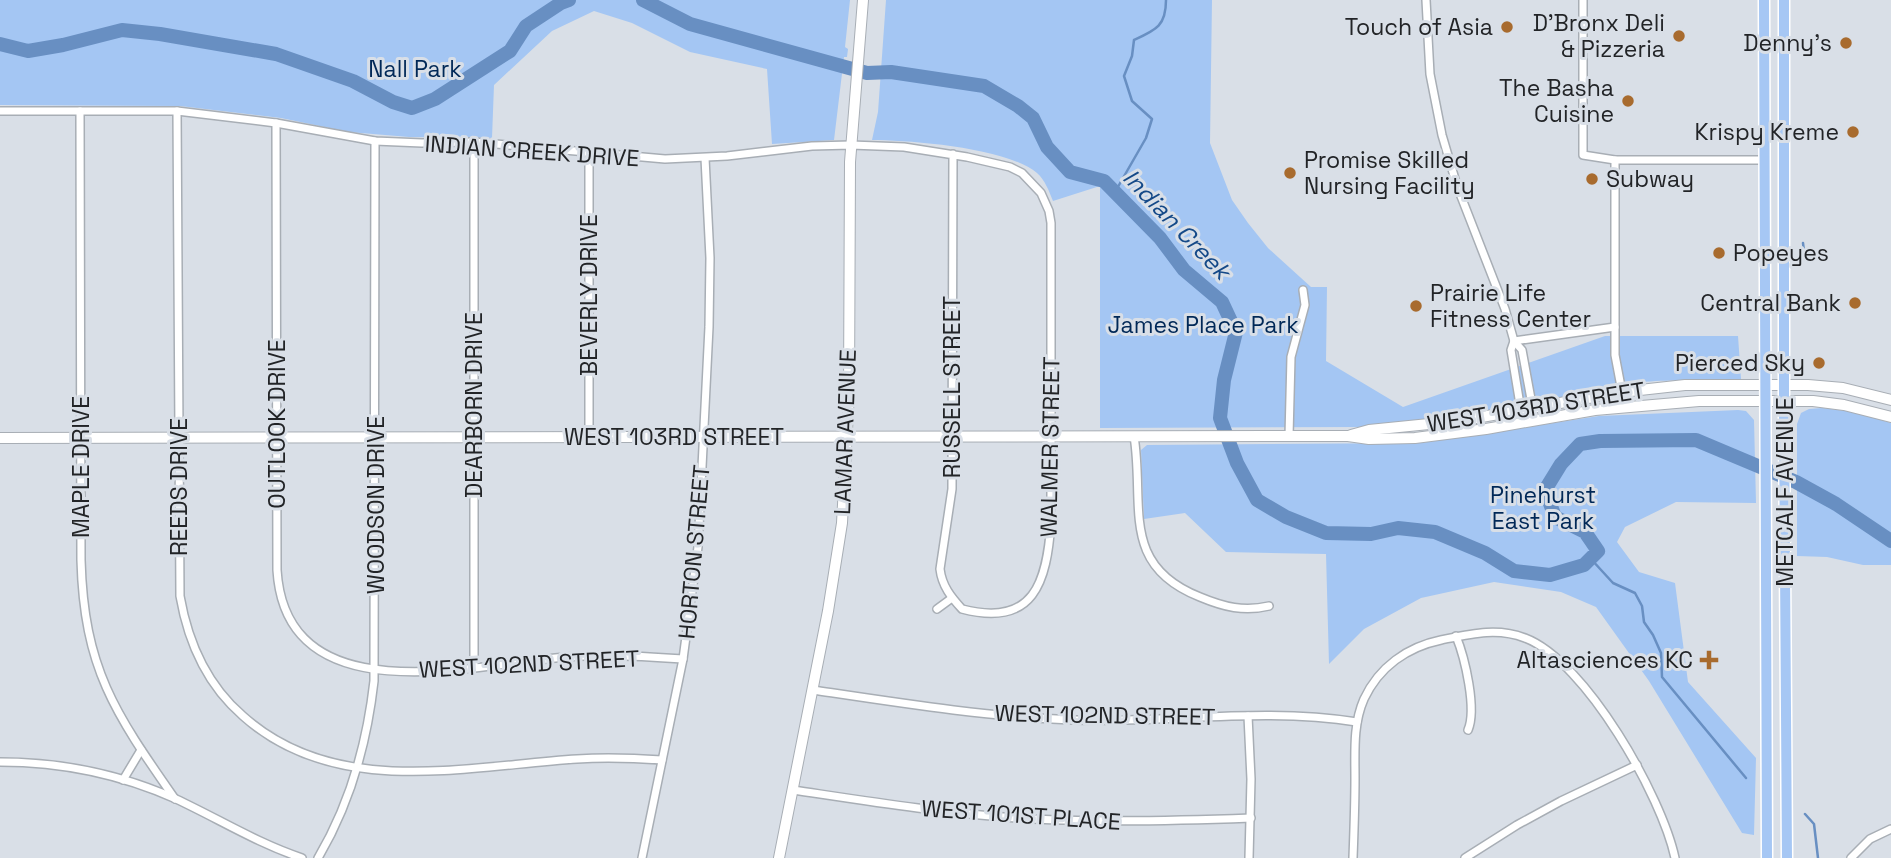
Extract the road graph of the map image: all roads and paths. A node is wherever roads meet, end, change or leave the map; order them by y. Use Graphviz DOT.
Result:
graph roads {
  1 [pos="863,0"];
  2 [pos="1426,0"];
  3 [pos="1583,0"];
  4 [pos="1764,0"];
  5 [pos="1784,0"];
  6 [pos="0,111"];
  7 [pos="80,111"];
  8 [pos="177,111"];
  9 [pos="276,123"];
  10 [pos="375,141"];
  11 [pos="474,142"];
  12 [pos="851,145"];
  13 [pos="589,153"];
  14 [pos="953,154"];
  15 [pos="705,158"];
  16 [pos="1764,159"];
  17 [pos="1615,160"];
  18 [pos="1046,204"];
  19 [pos="1303,290"];
  20 [pos="1615,327"];
  21 [pos="1514,341"];
  22 [pos="1784,384"];
  23 [pos="1764,385"];
  24 [pos="1622,392"];
  25 [pos="1891,400"];
  26 [pos="1764,402"];
  27 [pos="1784,402"];
  28 [pos="1527,409"];
  29 [pos="1891,417"];
  30 [pos="1535,421"];
  31 [pos="1523,423"];
  32 [pos="1051,436"];
  33 [pos="1134,436"];
  34 [pos="1289,436"];
  35 [pos="1348,436"];
  36 [pos="589,437"];
  37 [pos="704,437"];
  38 [pos="848,437"];
  39 [pos="953,437"];
  40 [pos="0,438"];
  41 [pos="179,438"];
  42 [pos="277,438"];
  43 [pos="376,438"];
  44 [pos="474,438"];
  45 [pos="80,439"];
  46 [pos="951,598"];
  47 [pos="1269,606"];
  48 [pos="937,609"];
  49 [pos="1456,636"];
  50 [pos="683,659"];
  51 [pos="474,668"];
  52 [pos="375,669"];
  53 [pos="813,690"];
  54 [pos="1248,716"];
  55 [pos="1357,722"];
  56 [pos="1468,730"];
  57 [pos="141,750"];
  58 [pos="662,760"];
  59 [pos="0,762"];
  60 [pos="1637,765"];
  61 [pos="358,767"];
  62 [pos="123,780"];
  63 [pos="793,790"];
  64 [pos="175,799"];
  65 [pos="1251,818"];
  66 [pos="1891,829"];
  67 [pos="302,858"];
  68 [pos="318,858"];
  69 [pos="642,858"];
  70 [pos="779,858"];
  71 [pos="1249,858"];
  72 [pos="1353,858"];
  73 [pos="1465,858"];
  74 [pos="1675,858"];
  75 [pos="1767,858"];
  76 [pos="1787,858"];
  77 [pos="1851,858"];
  1 -- 12 [label="main road, LAMAR AVENUE"];
  2 -- 21 [label="street"];
  3 -- 17 [label="street"];
  4 -- 16 [label="main road, METCALF AVENUE"];
  5 -- 22 [label="main road, METCALF AVENUE"];
  6 -- 7 [label="street, INDIAN CREEK DRIVE"];
  7 -- 8 [label="street, INDIAN CREEK DRIVE"];
  7 -- 45 [label="street, MAPLE DRIVE"];
  8 -- 9 [label="street, INDIAN CREEK DRIVE"];
  8 -- 41 [label="street, REEDS DRIVE"];
  9 -- 10 [label="street, INDIAN CREEK DRIVE"];
  9 -- 42 [label="street, OUTLOOK DRIVE"];
  10 -- 11 [label="street, INDIAN CREEK DRIVE"];
  10 -- 43 [label="street, WOODSON DRIVE"];
  11 -- 13 [label="street, INDIAN CREEK DRIVE"];
  11 -- 44 [label="street, DEARBORN DRIVE"];
  12 -- 14 [label="street, INDIAN CREEK DRIVE"];
  12 -- 15 [label="street, INDIAN CREEK DRIVE"];
  12 -- 38 [label="main road, LAMAR AVENUE"];
  13 -- 15 [label="street, INDIAN CREEK DRIVE"];
  13 -- 36 [label="street, BEVERLY DRIVE"];
  14 -- 18 [label="street, INDIAN CREEK DRIVE"];
  14 -- 39 [label="street, RUSSELL STREET"];
  15 -- 37 [label="street, HORTON STREET"];
  16 -- 17 [label="street"];
  16 -- 23 [label="main road, METCALF AVENUE"];
  17 -- 20 [label="street"];
  18 -- 32 [label="street, WALMER STREET"];
  19 -- 34 [label="street"];
  20 -- 21 [label="street"];
  20 -- 24 [label="street"];
  21 -- 28 [label="street"];
  22 -- 23 [label="main road, WEST 103RD STREET"];
  22 -- 25 [label="main road, WEST 103RD STREET"];
  22 -- 27 [label="main road, METCALF AVENUE"];
  23 -- 24 [label="main road, WEST 103RD STREET"];
  23 -- 26 [label="main road, METCALF AVENUE"];
  24 -- 28 [label="main road, WEST 103RD STREET"];
  26 -- 27 [label="main road, WEST 103RD STREET"];
  26 -- 30 [label="main road, WEST 103RD STREET"];
  26 -- 75 [label="main road, METCALF AVENUE"];
  27 -- 29 [label="main road, WEST 103RD STREET"];
  27 -- 76 [label="main road, METCALF AVENUE"];
  28 -- 30 [label="street"];
  28 -- 31 [label="street"];
  28 -- 35 [label="main road, WEST 103RD STREET"];
  30 -- 31 [label="main road, WEST 103RD STREET"];
  31 -- 35 [label="main road, WEST 103RD STREET"];
  32 -- 33 [label="main road, WEST 103RD STREET"];
  32 -- 39 [label="main road, WEST 103RD STREET"];
  32 -- 46 [label="street, WALMER STREET"];
  33 -- 34 [label="main road, WEST 103RD STREET"];
  33 -- 47 [label="street"];
  34 -- 35 [label="main road, WEST 103RD STREET"];
  36 -- 37 [label="main road, WEST 103RD STREET"];
  36 -- 44 [label="main road, WEST 103RD STREET"];
  37 -- 38 [label="main road, WEST 103RD STREET"];
  37 -- 50 [label="street, HORTON STREET"];
  38 -- 39 [label="main road, WEST 103RD STREET"];
  38 -- 53 [label="main road, LAMAR AVENUE"];
  39 -- 46 [label="street, RUSSELL STREET"];
  40 -- 45 [label="main road, WEST 103RD STREET"];
  41 -- 42 [label="main road, WEST 103RD STREET"];
  41 -- 45 [label="main road, WEST 103RD STREET"];
  41 -- 61 [label="street, REEDS DRIVE"];
  42 -- 43 [label="main road, WEST 103RD STREET"];
  42 -- 52 [label="street, OUTLOOK DRIVE"];
  43 -- 44 [label="main road, WEST 103RD STREET"];
  43 -- 52 [label="street, WOODSON DRIVE"];
  44 -- 51 [label="street, DEARBORN DRIVE"];
  45 -- 57 [label="street, MAPLE DRIVE"];
  46 -- 48 [label="street"];
  49 -- 55 [label="street"];
  49 -- 56 [label="street"];
  49 -- 60 [label="street"];
  50 -- 51 [label="street, WEST 102ND STREET"];
  50 -- 58 [label="street, HORTON STREET"];
  51 -- 52 [label="street, WEST 102ND STREET"];
  52 -- 61 [label="street, WOODSON DRIVE"];
  53 -- 54 [label="street, WEST 102ND STREET"];
  53 -- 63 [label="main road, LAMAR AVENUE"];
  54 -- 55 [label="street, WEST 102ND STREET"];
  54 -- 65 [label="street"];
  55 -- 72 [label="street"];
  57 -- 62 [label="street"];
  57 -- 64 [label="street, MAPLE DRIVE"];
  58 -- 61 [label="street"];
  58 -- 69 [label="street, HORTON STREET"];
  59 -- 62 [label="street"];
  60 -- 73 [label="street"];
  60 -- 74 [label="street"];
  61 -- 68 [label="street, WOODSON DRIVE"];
  62 -- 64 [label="street"];
  63 -- 65 [label="street, WEST 101ST PLACE"];
  63 -- 70 [label="main road, LAMAR AVENUE"];
  64 -- 67 [label="street"];
  65 -- 71 [label="street"];
  66 -- 77 [label="street"];
}
